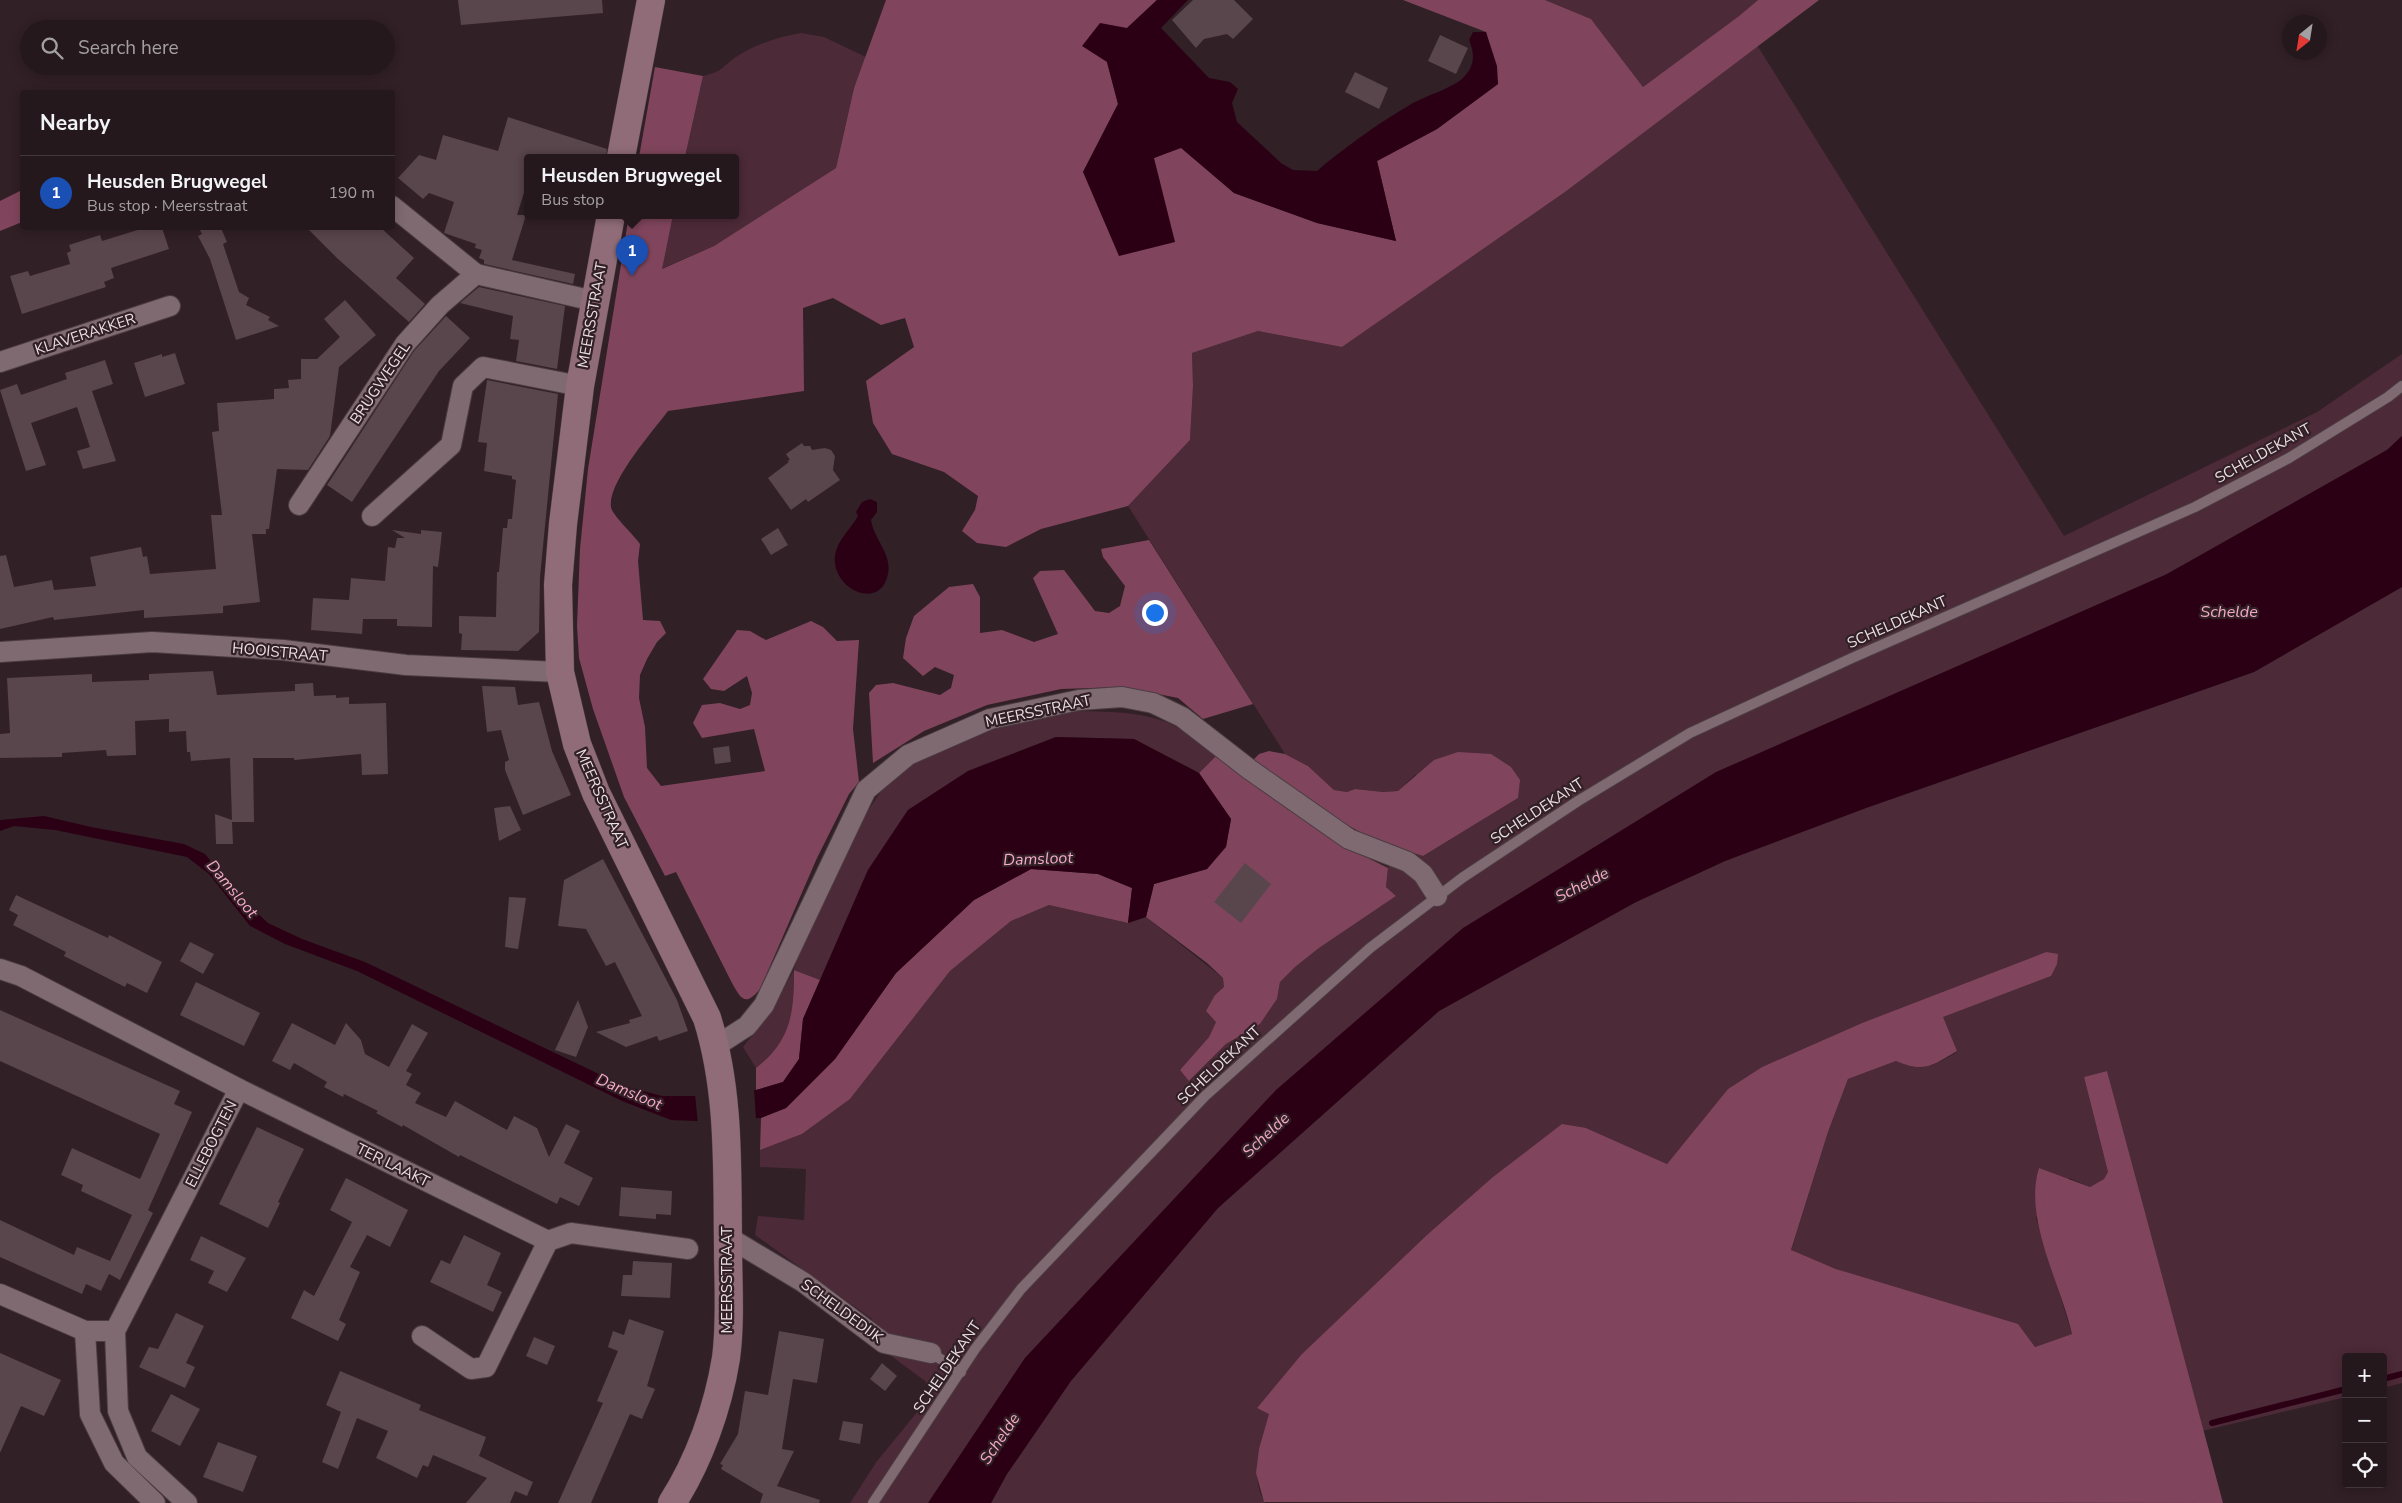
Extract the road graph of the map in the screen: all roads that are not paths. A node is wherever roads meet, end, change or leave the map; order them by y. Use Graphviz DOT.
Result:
graph roads {
  1 [pos="651,0"];
  2 [pos="622,154"];
  3 [pos="395,208"];
  4 [pos="609,219"];
  5 [pos="476,274"];
  6 [pos="594,301"];
  7 [pos="170,306"];
  8 [pos="0,362"];
  9 [pos="580,386"];
  10 [pos="2402,386"];
  11 [pos="299,505"];
  12 [pos="372,516"];
  13 [pos="0,652"];
  14 [pos="560,672"];
  15 [pos="1437,896"];
  16 [pos="0,968"];
  17 [pos="716,1046"];
  18 [pos="239,1089"];
  19 [pos="728,1237"];
  20 [pos="548,1241"];
  21 [pos="688,1249"];
  22 [pos="0,1294"];
  23 [pos="85,1331"];
  24 [pos="115,1331"];
  25 [pos="422,1336"];
  26 [pos="931,1353"];
  27 [pos="961,1372"];
  28 [pos="155,1503"];
  29 [pos="187,1503"];
  30 [pos="672,1503"];
  31 [pos="873,1503"];
  1 -- 2 [label="main road"];
  3 -- 5 [label="street"];
  4 -- 6 [label="main road, MEERSSTRAAT"];
  5 -- 6 [label="street"];
  5 -- 11 [label="street, BRUGWEGEL"];
  6 -- 9 [label="main road, MEERSSTRAAT"];
  7 -- 8 [label="street, KLAVERAKKER"];
  9 -- 12 [label="street, MEERSSTRAAT"];
  9 -- 14 [label="main road, MEERSSTRAAT"];
  10 -- 15 [label="lane, SCHELDEKANT"];
  13 -- 14 [label="street, HOOISTRAAT"];
  14 -- 17 [label="main road, MEERSSTRAAT"];
  15 -- 17 [label="street, MEERSSTRAAT"];
  15 -- 27 [label="lane, SCHELDEKANT"];
  16 -- 18 [label="street, ELLEBOGTEN"];
  17 -- 19 [label="main road, MEERSSTRAAT"];
  18 -- 20 [label="street, TER LAAKT"];
  18 -- 24 [label="street, ELLEBOGTEN"];
  19 -- 26 [label="street, SCHELDEDIJK"];
  19 -- 30 [label="main road, MEERSSTRAAT"];
  20 -- 21 [label="street"];
  20 -- 25 [label="street"];
  22 -- 23 [label="street"];
  23 -- 24 [label="street"];
  23 -- 28 [label="street"];
  24 -- 29 [label="street, ELLEBOGTEN"];
  26 -- 27 [label="lane, SCHELDEDIJK"];
  27 -- 31 [label="lane, SCHELDEKANT"];
}
